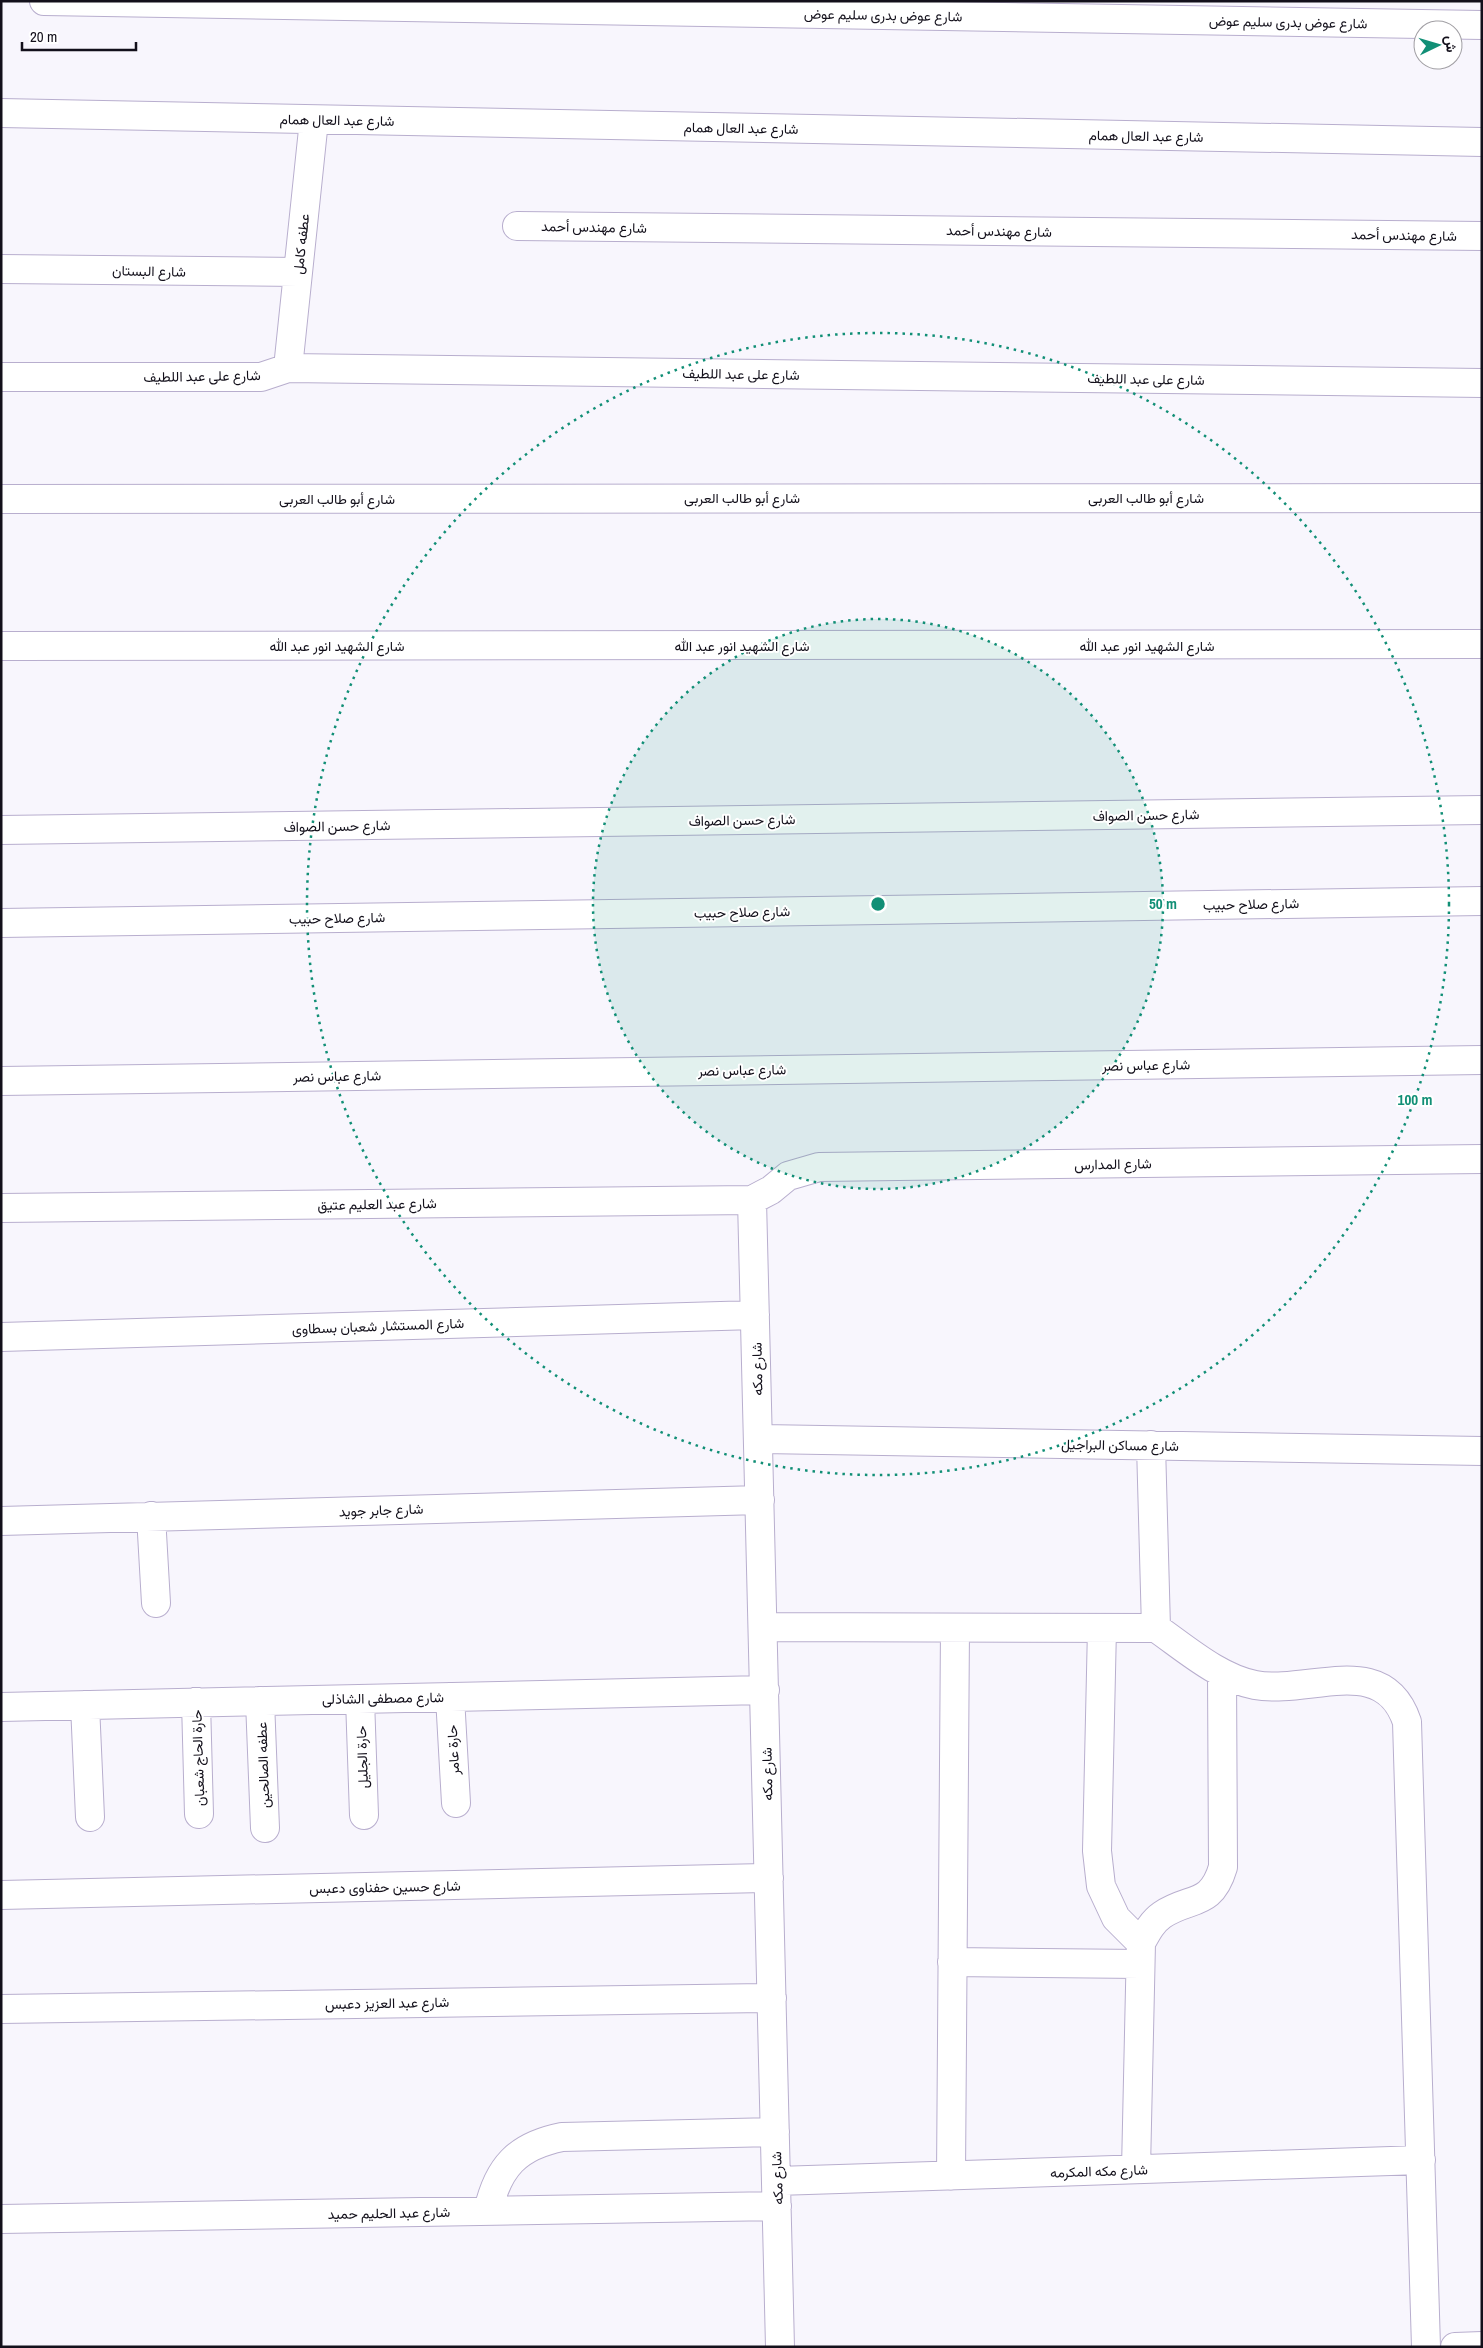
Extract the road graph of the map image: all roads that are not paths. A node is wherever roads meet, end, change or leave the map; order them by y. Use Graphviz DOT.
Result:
graph roads {
  1 [pos="44,1"];
  2 [pos="1482,25"];
  3 [pos="1,113"];
  4 [pos="314,120"];
  5 [pos="1482,142"];
  6 [pos="517,226"];
  7 [pos="1482,236"];
  8 [pos="1,269"];
  9 [pos="298,272"];
  10 [pos="288,368"];
  11 [pos="1,377"];
  12 [pos="1482,383"];
  13 [pos="1482,498"];
  14 [pos="1,499"];
  15 [pos="1482,644"];
  16 [pos="1,646"];
  17 [pos="1482,810"];
  18 [pos="1,830"];
  19 [pos="1482,901"];
  20 [pos="1,923"];
  21 [pos="1482,1060"];
  22 [pos="1,1081"];
  23 [pos="1482,1159"];
  24 [pos="752,1200"];
  25 [pos="1,1208"];
  26 [pos="755,1315"];
  27 [pos="1,1338"];
  28 [pos="759,1439"];
  29 [pos="1151,1446"];
  30 [pos="1482,1451"];
  31 [pos="760,1500"];
  32 [pos="151,1516"];
  33 [pos="1,1521"];
  34 [pos="156,1603"];
  35 [pos="763,1627"];
  36 [pos="955,1628"];
  37 [pos="1102,1628"];
  38 [pos="1156,1628"];
  39 [pos="1222,1673"];
  40 [pos="765,1690"];
  41 [pos="450,1697"];
  42 [pos="360,1699"];
  43 [pos="260,1701"];
  44 [pos="196,1702"];
  45 [pos="85,1705"];
  46 [pos="1,1707"];
  47 [pos="456,1804"];
  48 [pos="200,1814"];
  49 [pos="364,1815"];
  50 [pos="90,1817"];
  51 [pos="265,1828"];
  52 [pos="769,1878"];
  53 [pos="1,1895"];
  54 [pos="1141,1953"];
  55 [pos="952,1962"];
  56 [pos="772,1998"];
  57 [pos="1,2009"];
  58 [pos="775,2132"];
  59 [pos="1420,2160"];
  60 [pos="1136,2169"];
  61 [pos="951,2176"];
  62 [pos="777,2194"];
  63 [pos="488,2211"];
  64 [pos="1,2219"];
  65 [pos="1482,2346"];
  66 [pos="780,2347"];
  67 [pos="1426,2347"];
  68 [pos="1456,2347"];
  1 -- 2 [label="street, شارع عوض بدرى سليم عوض"];
  3 -- 4 [label="street, شارع عبد العال همام"];
  4 -- 5 [label="street, شارع عبد العال همام"];
  4 -- 9 [label="street, عطفه كامل"];
  6 -- 7 [label="street, شارع مهندس أحمد"];
  8 -- 9 [label="street, شارع البستان"];
  9 -- 10 [label="street, عطفه كامل"];
  10 -- 11 [label="street, شارع على عبد اللطيف"];
  10 -- 12 [label="street, شارع على عبد اللطيف"];
  13 -- 14 [label="street, شارع أبو طالب العربى"];
  15 -- 16 [label="street, شارع الشهيد انور عبد الله"];
  17 -- 18 [label="street, شارع حسن الصواف"];
  19 -- 20 [label="street, شارع صلاح حبيب"];
  21 -- 22 [label="street, شارع عباس نصر"];
  23 -- 24 [label="street, شارع المدارس"];
  24 -- 25 [label="street, شارع عبد العليم عتيق"];
  24 -- 26 [label="street, شارع مكه"];
  26 -- 27 [label="street, شارع المستشار شعبان بسطاوى"];
  26 -- 28 [label="street, شارع مكه"];
  28 -- 29 [label="street, شارع مساكن البراجيل"];
  28 -- 31 [label="street, شارع مكه"];
  29 -- 30 [label="street, شارع مساكن البراجيل"];
  29 -- 38 [label="street"];
  31 -- 32 [label="street, شارع جابر جويد"];
  31 -- 35 [label="street, شارع مكه"];
  32 -- 33 [label="street, شارع جابر جويد"];
  32 -- 34 [label="street"];
  35 -- 36 [label="street"];
  35 -- 40 [label="street, شارع مكه"];
  36 -- 37 [label="street"];
  36 -- 55 [label="street"];
  37 -- 38 [label="street"];
  37 -- 54 [label="street"];
  38 -- 39 [label="street"];
  39 -- 54 [label="street"];
  39 -- 59 [label="street"];
  40 -- 41 [label="street, شارع مصطفى الشاذلى"];
  40 -- 52 [label="street, شارع مكه"];
  41 -- 42 [label="street, شارع مصطفى الشاذلى"];
  41 -- 47 [label="street, حارة عامر"];
  42 -- 43 [label="street, شارع مصطفى الشاذلى"];
  42 -- 49 [label="street, حارة الجليل"];
  43 -- 44 [label="street, شارع مصطفى الشاذلى"];
  43 -- 51 [label="street, عطفه الصالحين"];
  44 -- 45 [label="street, شارع مصطفى الشاذلى"];
  44 -- 48 [label="street, حارة الحاج شعبان"];
  45 -- 46 [label="street, شارع مصطفى الشاذلى"];
  45 -- 50 [label="street"];
  52 -- 53 [label="street, شارع حسين حفناوى دعبس"];
  52 -- 56 [label="street, شارع مكه"];
  54 -- 55 [label="street"];
  54 -- 60 [label="street"];
  55 -- 61 [label="street"];
  56 -- 57 [label="street, شارع عبد العزيز دعبس"];
  56 -- 58 [label="street, شارع مكه"];
  58 -- 62 [label="street, شارع مكه"];
  58 -- 63 [label="street"];
  59 -- 60 [label="street, شارع مكه المكرمه"];
  59 -- 67 [label="street"];
  60 -- 61 [label="street, شارع مكه المكرمه"];
  61 -- 62 [label="street, شارع مكه المكرمه"];
  62 -- 63 [label="street, شارع عبد الحليم حميد"];
  62 -- 66 [label="street, شارع مكه"];
  63 -- 64 [label="street, شارع عبد الحليم حميد"];
  65 -- 68 [label="street"];
}
